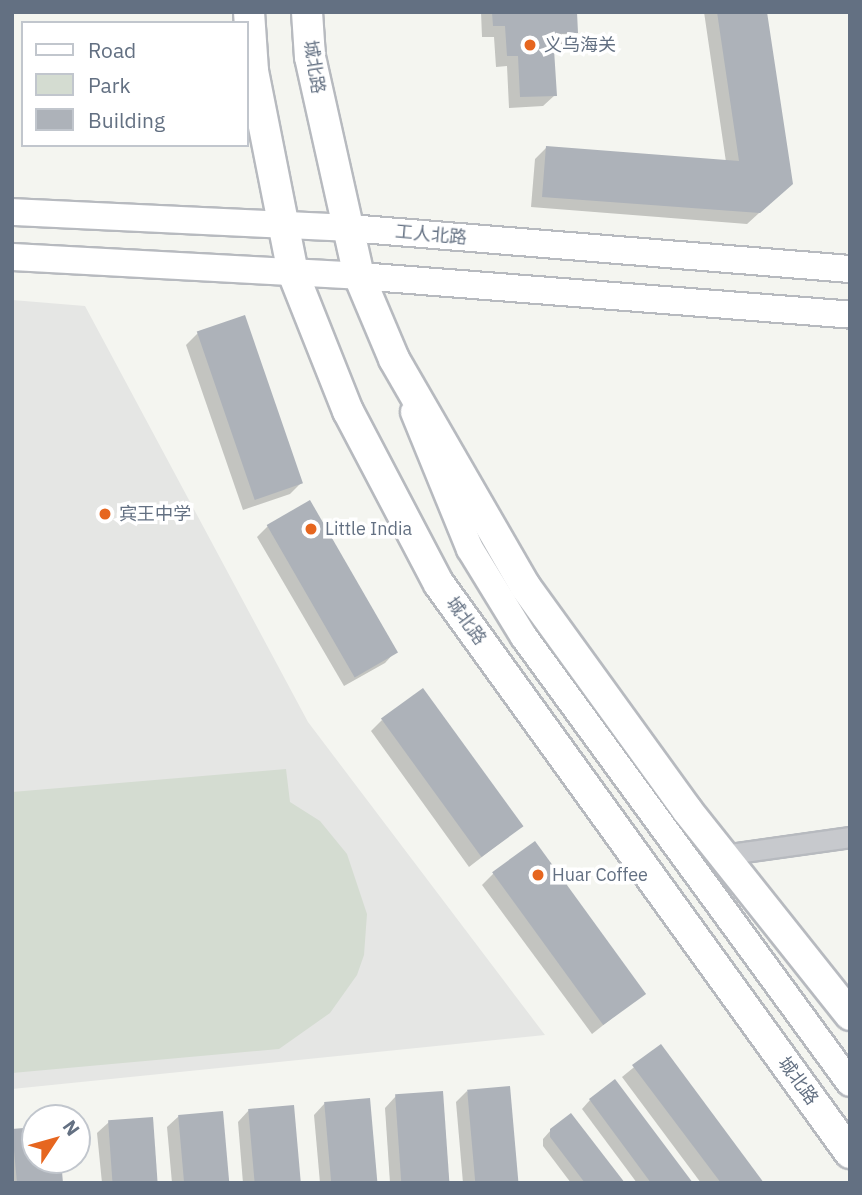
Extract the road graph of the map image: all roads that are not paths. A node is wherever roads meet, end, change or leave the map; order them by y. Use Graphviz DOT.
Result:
graph roads {
  1 [pos="249,12"];
  2 [pos="307,12"];
  3 [pos="12,212"];
  4 [pos="282,228"];
  5 [pos="349,228"];
  6 [pos="12,257"];
  7 [pos="850,269"];
  8 [pos="293,273"];
  9 [pos="359,276"];
  10 [pos="850,315"];
  11 [pos="394,359"];
  12 [pos="850,837"];
  13 [pos="722,855"];
  14 [pos="850,1015"];
  15 [pos="850,1083"];
  16 [pos="850,1153"];
  1 -- 4 [label="main road, 城北路"];
  2 -- 5 [label="main road, 城北路"];
  3 -- 4 [label="main road, 工人北路"];
  4 -- 5 [label="main road, 工人北路"];
  4 -- 8 [label="main road, 城北路"];
  5 -- 7 [label="main road, 工人北路"];
  5 -- 9 [label="main road, 城北路"];
  6 -- 8 [label="main road"];
  8 -- 9 [label="main road"];
  8 -- 16 [label="main road, 城北路"];
  9 -- 10 [label="main road"];
  9 -- 11 [label="main road, 城北路"];
  11 -- 13 [label="main road, 城北路"];
  11 -- 15 [label="main road"];
  12 -- 13 [label="street"];
  13 -- 14 [label="main road, 城北路"];
}
